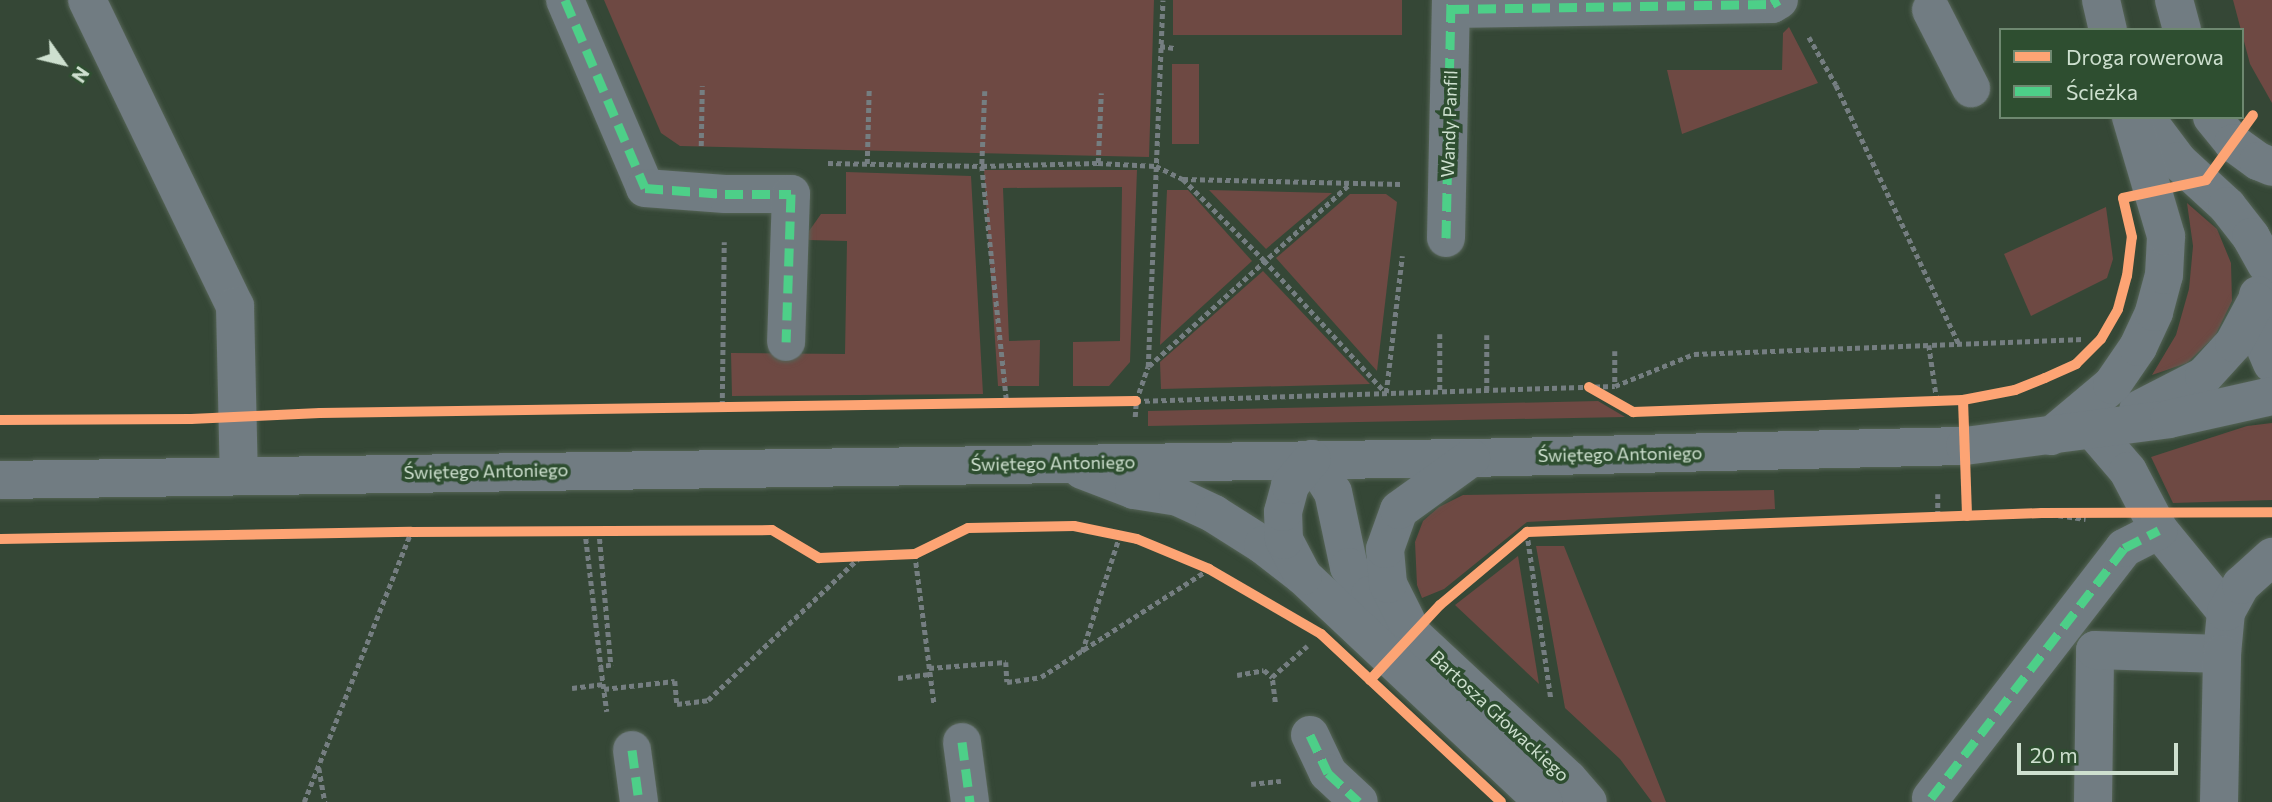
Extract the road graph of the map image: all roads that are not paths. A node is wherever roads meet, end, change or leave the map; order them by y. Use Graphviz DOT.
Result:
graph roads {
  1 [pos="87,0"];
  2 [pos="565,0"];
  3 [pos="1779,0"];
  4 [pos="2101,0"];
  5 [pos="2174,0"];
  6 [pos="1451,5"];
  7 [pos="1931,10"];
  8 [pos="2108,28"];
  9 [pos="2181,28"];
  10 [pos="1971,88"];
  11 [pos="2132,119"];
  12 [pos="2146,119"];
  13 [pos="2214,119"];
  14 [pos="2272,167"];
  15 [pos="1446,238"];
  16 [pos="2269,259"];
  17 [pos="2256,302"];
  18 [pos="786,342"];
  19 [pos="2272,363"];
  20 [pos="2272,397"];
  21 [pos="2098,428"];
  22 [pos="2050,436"];
  23 [pos="1471,457"];
  24 [pos="1312,459"];
  25 [pos="1064,463"];
  26 [pos="239,476"];
  27 [pos="0,480"];
  28 [pos="2156,522"];
  29 [pos="2272,557"];
  30 [pos="1303,576"];
  31 [pos="2226,612"];
  32 [pos="1413,634"];
  33 [pos="2222,654"];
  34 [pos="1310,735"];
  35 [pos="962,742"];
  36 [pos="632,750"];
  37 [pos="1931,798"];
  38 [pos="639,802"];
  39 [pos="970,802"];
  40 [pos="1359,802"];
  41 [pos="1544,802"];
  42 [pos="1588,802"];
  43 [pos="2093,802"];
  44 [pos="2220,802"];
  1 -- 26 [label="street"];
  2 -- 18 [label="street"];
  3 -- 6 [label="street, Wandy Panfil"];
  4 -- 8 [label="street"];
  5 -- 9 [label="street"];
  6 -- 15 [label="street, Wandy Panfil"];
  7 -- 10 [label="street"];
  11 -- 22 [label="street"];
  12 -- 16 [label="street"];
  13 -- 14 [label="street"];
  16 -- 17 [label="street"];
  17 -- 19 [label="street"];
  17 -- 21 [label="street, Świętego Antoniego"];
  20 -- 21 [label="street, Świętego Antoniego"];
  21 -- 22 [label="street, Świętego Antoniego"];
  21 -- 28 [label="street"];
  22 -- 23 [label="street, Świętego Antoniego"];
  23 -- 24 [label="street, Świętego Antoniego"];
  23 -- 32 [label="street"];
  24 -- 25 [label="street, Świętego Antoniego"];
  24 -- 30 [label="street, Bartosza Głowackiego"];
  24 -- 32 [label="street, Bartosza Głowackiego"];
  25 -- 26 [label="street, Świętego Antoniego"];
  25 -- 30 [label="street, Bartosza Głowackiego"];
  26 -- 27 [label="street, Świętego Antoniego"];
  28 -- 31 [label="street"];
  28 -- 37 [label="street"];
  29 -- 31 [label="street"];
  30 -- 41 [label="street, Bartosza Głowackiego"];
  31 -- 33 [label="street"];
  32 -- 42 [label="street, Bartosza Głowackiego"];
  33 -- 43 [label="street"];
  33 -- 44 [label="street"];
  34 -- 40 [label="street"];
  35 -- 39 [label="street"];
  36 -- 38 [label="street"];
}
